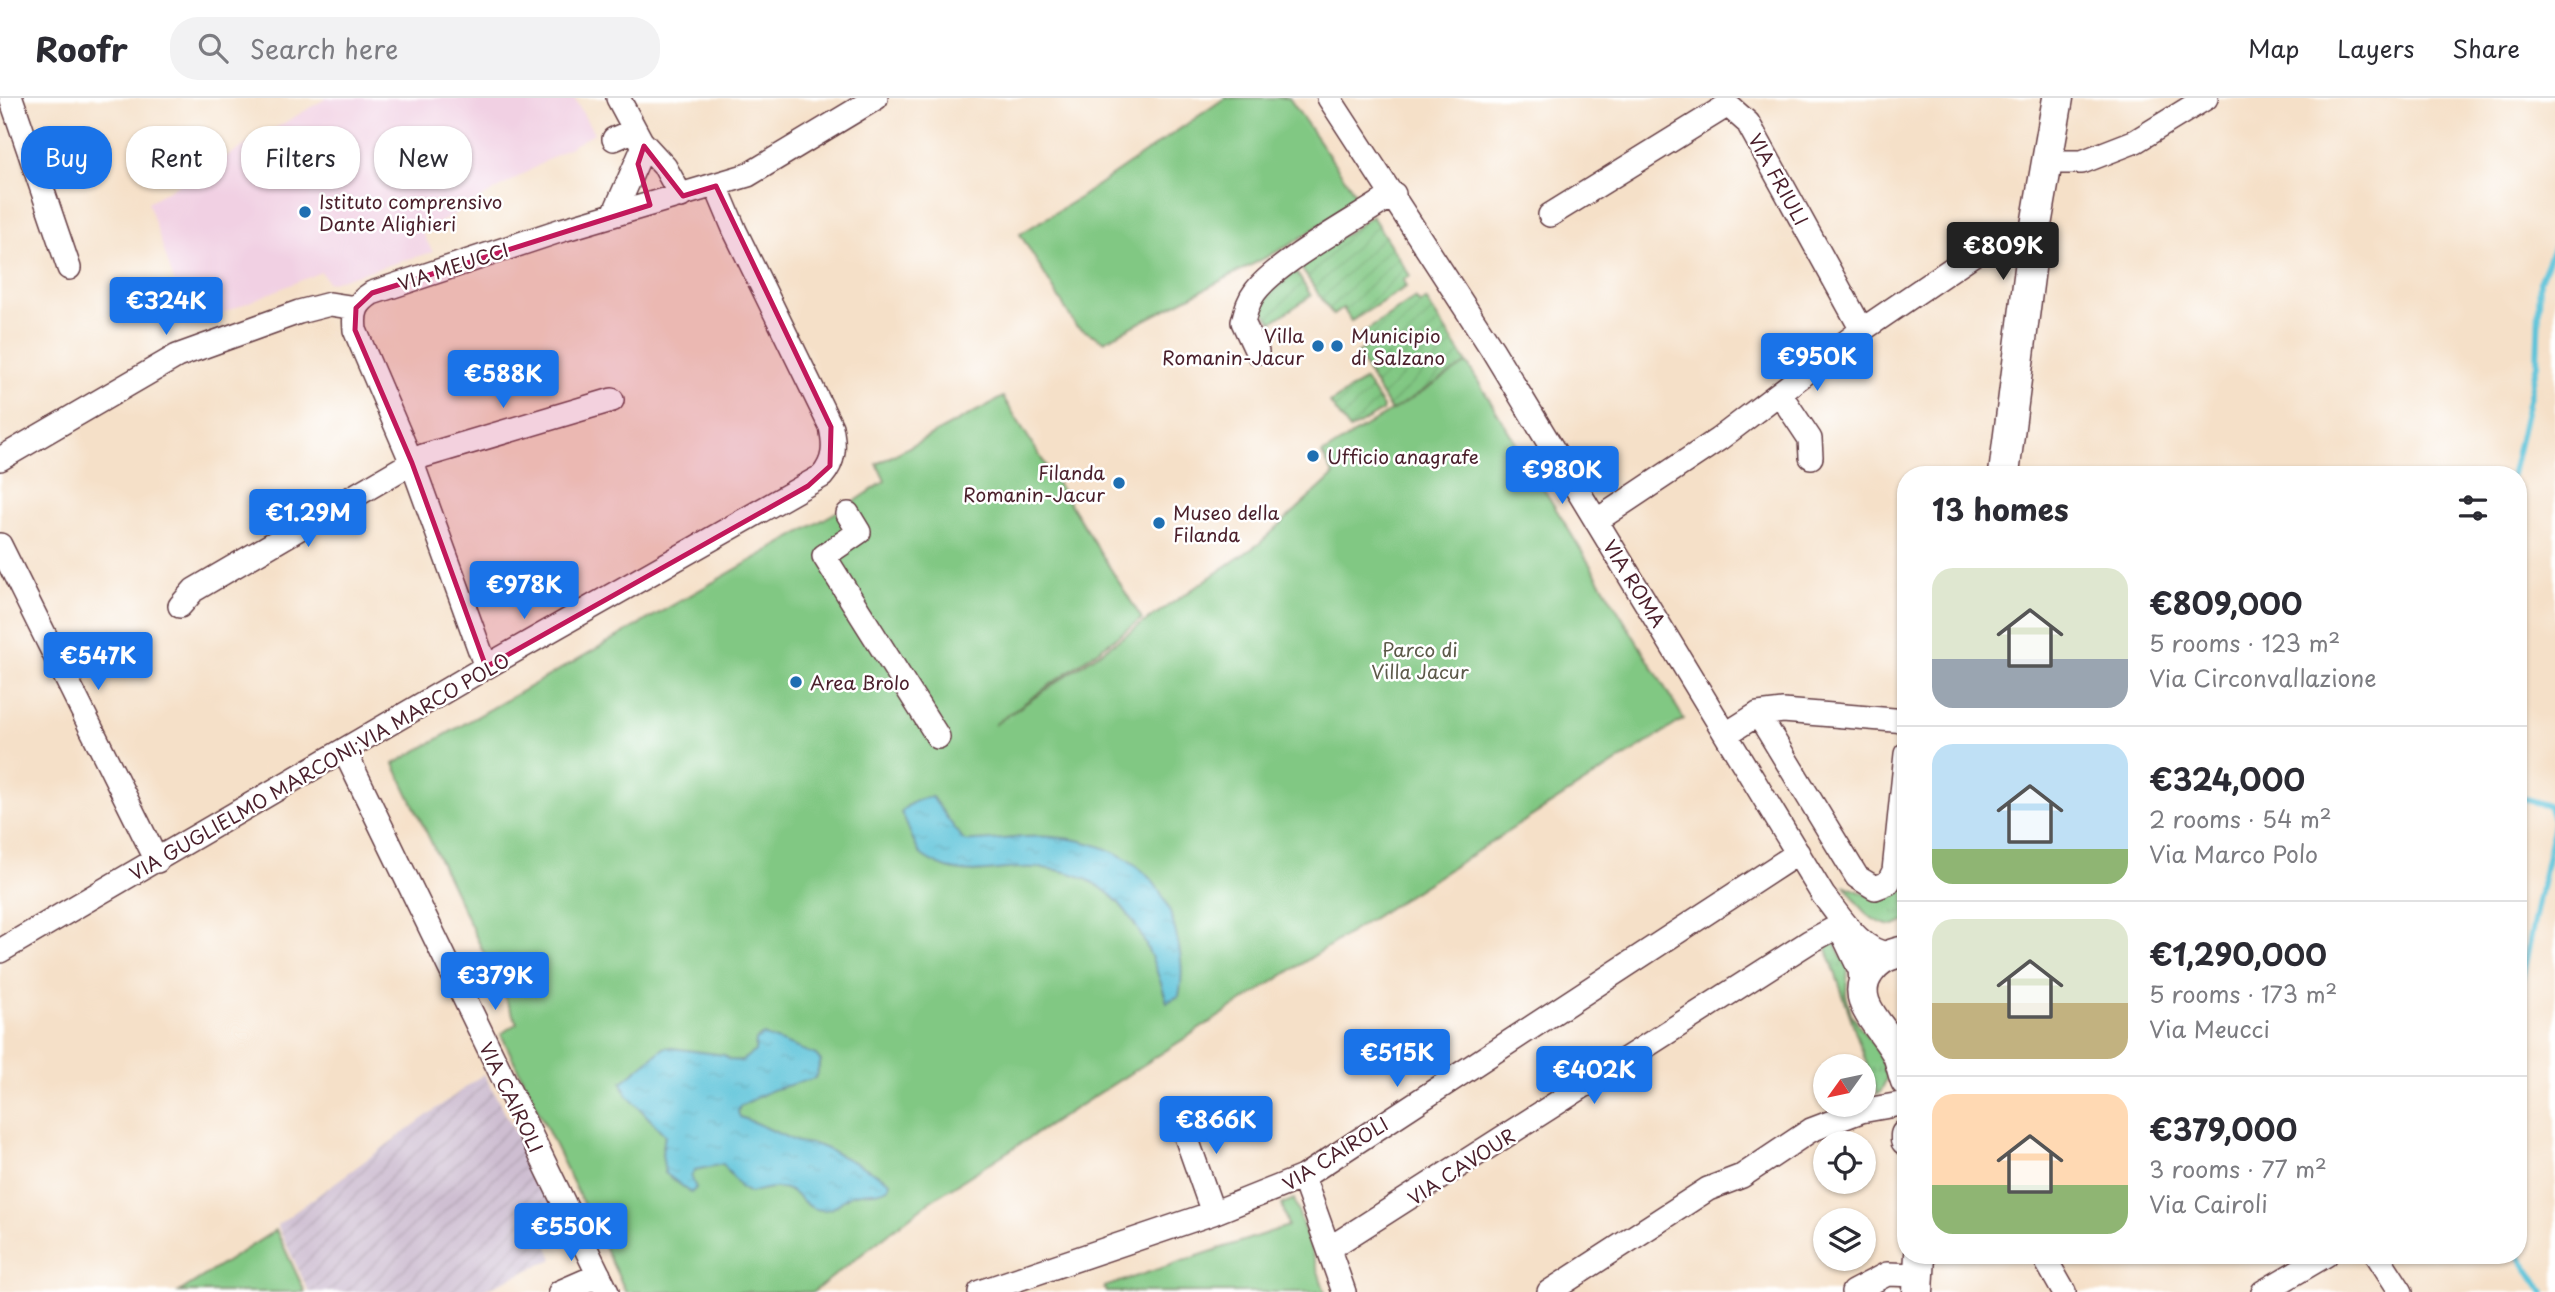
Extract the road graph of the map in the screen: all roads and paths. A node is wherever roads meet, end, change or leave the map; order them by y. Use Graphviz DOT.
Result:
graph roads {
  1 [pos="11,98"];
  2 [pos="618,98"];
  3 [pos="876,98"];
  4 [pos="1329,98"];
  5 [pos="2058,98"];
  6 [pos="2206,98"];
  7 [pos="1729,103"];
  8 [pos="633,145"];
  9 [pos="2048,162"];
  10 [pos="716,186"];
  11 [pos="1394,194"];
  12 [pos="681,196"];
  13 [pos="653,204"];
  14 [pos="614,214"];
  15 [pos="1550,215"];
  16 [pos="2035,237"];
  17 [pos="69,268"];
  18 [pos="356,308"];
  19 [pos="1862,330"];
  20 [pos="1257,352"];
  21 [pos="1780,394"];
  22 [pos="612,400"];
  23 [pos="1811,457"];
  24 [pos="0,459"];
  25 [pos="412,463"];
  26 [pos="2005,466"];
  27 [pos="848,514"];
  28 [pos="1597,521"];
  29 [pos="0,545"];
  30 [pos="180,606"];
  31 [pos="486,667"];
  32 [pos="1758,714"];
  33 [pos="1897,721"];
  34 [pos="1728,733"];
  35 [pos="938,737"];
  36 [pos="344,750"];
  37 [pos="1897,842"];
  38 [pos="1798,853"];
  39 [pos="157,861"];
  40 [pos="1824,895"];
  41 [pos="1839,926"];
  42 [pos="0,951"];
  43 [pos="1897,951"];
  44 [pos="1897,953"];
  45 [pos="1862,991"];
  46 [pos="1897,1054"];
  47 [pos="1897,1105"];
  48 [pos="1178,1114"];
  49 [pos="1303,1177"];
  50 [pos="1213,1213"];
  51 [pos="1330,1248"];
  52 [pos="2048,1264"];
  53 [pos="2311,1264"];
  54 [pos="2383,1264"];
  55 [pos="1919,1274"];
  56 [pos="603,1283"];
  57 [pos="561,1292"];
  58 [pos="980,1292"];
  59 [pos="1344,1292"];
  60 [pos="1549,1292"];
  61 [pos="1853,1292"];
  62 [pos="2064,1292"];
  63 [pos="2263,1292"];
  64 [pos="2401,1292"];
  1 -- 17 [label="street"];
  2 -- 8 [label="street"];
  3 -- 10 [label="street"];
  4 -- 11 [label="street, VIA ROMA"];
  5 -- 9 [label="main road"];
  6 -- 9 [label="street"];
  7 -- 15 [label="street, VIA FRIULI"];
  7 -- 19 [label="street, VIA FRIULI"];
  8 -- 12 [label="street"];
  8 -- 13 [label="street"];
  8 -- 14 [label="street"];
  9 -- 16 [label="main road"];
  10 -- 12 [label="street, VIA MEUCCI"];
  10 -- 31 [label="street, VIA GUGLIELMO MARCONI;VIA MARCO POLO"];
  11 -- 20 [label="street"];
  11 -- 28 [label="street, VIA ROMA"];
  12 -- 13 [label="street, VIA MEUCCI"];
  13 -- 14 [label="street, VIA MEUCCI"];
  14 -- 18 [label="street, VIA MEUCCI"];
  16 -- 19 [label="street"];
  16 -- 26 [label="main road"];
  18 -- 24 [label="street"];
  18 -- 25 [label="street"];
  19 -- 21 [label="street"];
  21 -- 23 [label="street"];
  21 -- 28 [label="street"];
  22 -- 25 [label="street"];
  25 -- 30 [label="street"];
  25 -- 31 [label="street"];
  27 -- 35 [label="street"];
  28 -- 34 [label="street, VIA ROMA"];
  29 -- 39 [label="street"];
  31 -- 36 [label="street, VIA GUGLIELMO MARCONI;VIA MARCO POLO"];
  32 -- 33 [label="street"];
  32 -- 34 [label="street"];
  32 -- 37 [label="street"];
  34 -- 38 [label="street, VIA ROMA"];
  36 -- 39 [label="street, VIA GUGLIELMO MARCONI;VIA MARCO POLO"];
  36 -- 56 [label="street, VIA CAIROLI"];
  38 -- 40 [label="street, VIA ROMA"];
  38 -- 49 [label="street, VIA CAIROLI"];
  39 -- 42 [label="street, VIA GUGLIELMO MARCONI;VIA MARCO POLO"];
  40 -- 41 [label="street, VIA ROMA"];
  40 -- 43 [label="street, VIA ROMA"];
  41 -- 45 [label="street, VIA ROMA"];
  41 -- 51 [label="street, VIA CAVOUR"];
  44 -- 45 [label="main road, VIA ROMA"];
  45 -- 46 [label="main road, VIA ROMA"];
  47 -- 60 [label="street"];
  48 -- 50 [label="street"];
  49 -- 50 [label="street, VIA CAIROLI"];
  49 -- 51 [label="street"];
  50 -- 58 [label="street, VIA CAIROLI"];
  51 -- 59 [label="street"];
  52 -- 62 [label="street"];
  53 -- 63 [label="street"];
  54 -- 64 [label="street"];
  55 -- 61 [label="street"];
  56 -- 57 [label="street"];
}
